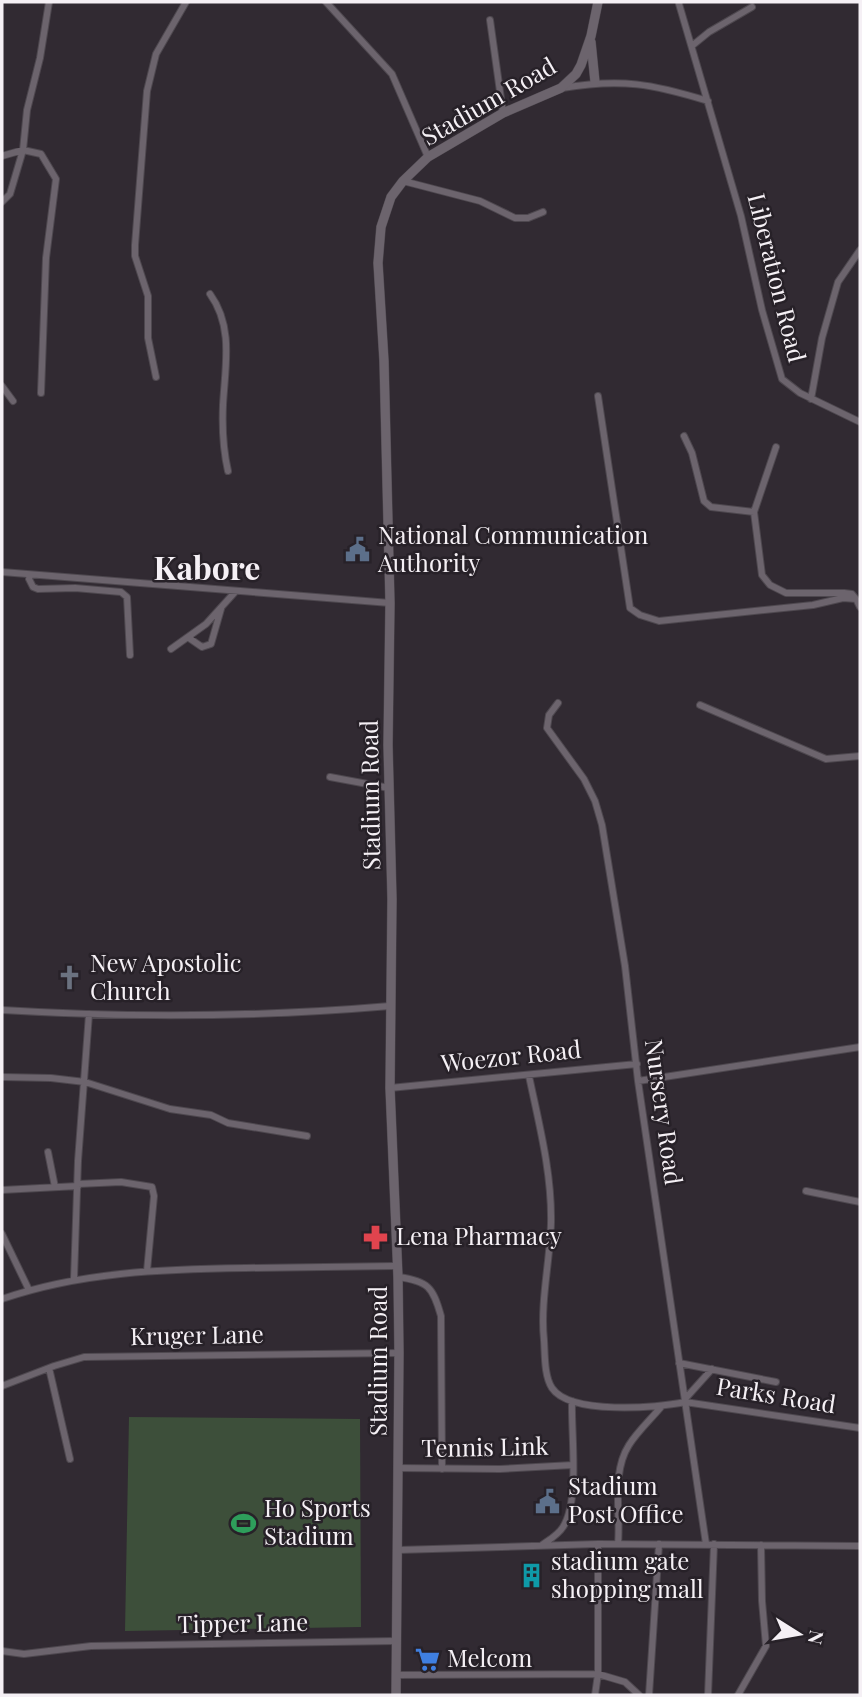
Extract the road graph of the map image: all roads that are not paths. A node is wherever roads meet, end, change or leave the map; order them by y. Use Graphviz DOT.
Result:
graph roads {
  1 [pos="50,2"];
  2 [pos="186,2"];
  3 [pos="326,2"];
  4 [pos="598,2"];
  5 [pos="679,4"];
  6 [pos="752,7"];
  7 [pos="490,20"];
  8 [pos="591,36"];
  9 [pos="692,45"];
  10 [pos="595,82"];
  11 [pos="561,88"];
  12 [pos="708,101"];
  13 [pos="503,113"];
  14 [pos="23,150"];
  15 [pos="2,156"];
  16 [pos="428,157"];
  17 [pos="403,181"];
  18 [pos="2,202"];
  19 [pos="543,212"];
  20 [pos="860,250"];
  21 [pos="210,294"];
  22 [pos="156,377"];
  23 [pos="2,386"];
  24 [pos="41,393"];
  25 [pos="598,396"];
  26 [pos="811,398"];
  27 [pos="13,401"];
  28 [pos="860,422"];
  29 [pos="684,436"];
  30 [pos="776,447"];
  31 [pos="228,471"];
  32 [pos="754,512"];
  33 [pos="2,572"];
  34 [pos="30,575"];
  35 [pos="236,592"];
  36 [pos="856,599"];
  37 [pos="390,603"];
  38 [pos="221,607"];
  39 [pos="860,607"];
  40 [pos="188,638"];
  41 [pos="171,649"];
  42 [pos="130,655"];
  43 [pos="558,703"];
  44 [pos="700,705"];
  45 [pos="860,756"];
  46 [pos="330,777"];
  47 [pos="389,788"];
  48 [pos="390,1006"];
  49 [pos="2,1010"];
  50 [pos="89,1014"];
  51 [pos="860,1046"];
  52 [pos="637,1064"];
  53 [pos="529,1076"];
  54 [pos="2,1077"];
  55 [pos="638,1081"];
  56 [pos="85,1082"];
  57 [pos="390,1088"];
  58 [pos="307,1136"];
  59 [pos="48,1153"];
  60 [pos="78,1185"];
  61 [pos="55,1187"];
  62 [pos="2,1190"];
  63 [pos="806,1191"];
  64 [pos="860,1202"];
  65 [pos="2,1237"];
  66 [pos="397,1266"];
  67 [pos="147,1271"];
  68 [pos="398,1277"];
  69 [pos="74,1279"];
  70 [pos="29,1290"];
  71 [pos="2,1299"];
  72 [pos="399,1353"];
  73 [pos="680,1363"];
  74 [pos="49,1368"];
  75 [pos="712,1369"];
  76 [pos="776,1382"];
  77 [pos="2,1386"];
  78 [pos="685,1400"];
  79 [pos="572,1401"];
  80 [pos="661,1407"];
  81 [pos="860,1428"];
  82 [pos="70,1459"];
  83 [pos="573,1465"];
  84 [pos="397,1468"];
  85 [pos="442,1469"];
  86 [pos="598,1544"];
  87 [pos="659,1544"];
  88 [pos="710,1544"];
  89 [pos="541,1545"];
  90 [pos="618,1545"];
  91 [pos="761,1545"];
  92 [pos="860,1546"];
  93 [pos="398,1550"];
  94 [pos="395,1641"];
  95 [pos="2,1651"];
  96 [pos="598,1674"];
  97 [pos="396,1675"];
  98 [pos="396,1695"];
  99 [pos="595,1695"];
  100 [pos="639,1695"];
  101 [pos="649,1695"];
  102 [pos="708,1695"];
  103 [pos="738,1695"];
  1 -- 14 [label="street"];
  2 -- 22 [label="street"];
  3 -- 16 [label="street"];
  4 -- 8 [label="main road, Stadium Road"];
  5 -- 9 [label="street, Liberation Road"];
  6 -- 9 [label="street"];
  7 -- 13 [label="street"];
  8 -- 10 [label="main road"];
  8 -- 11 [label="main road, Stadium Road"];
  9 -- 12 [label="street, Liberation Road"];
  10 -- 11 [label="street"];
  10 -- 12 [label="street"];
  11 -- 13 [label="main road, Stadium Road"];
  12 -- 26 [label="street, Liberation Road"];
  13 -- 16 [label="main road, Stadium Road"];
  14 -- 15 [label="street"];
  14 -- 18 [label="street"];
  14 -- 24 [label="street"];
  16 -- 17 [label="main road, Stadium Road"];
  17 -- 19 [label="street"];
  17 -- 37 [label="main road, Stadium Road"];
  20 -- 26 [label="street"];
  21 -- 31 [label="street"];
  23 -- 27 [label="street"];
  25 -- 36 [label="street"];
  26 -- 28 [label="street, Liberation Road"];
  29 -- 32 [label="street"];
  30 -- 32 [label="street"];
  32 -- 36 [label="street"];
  33 -- 34 [label="street"];
  34 -- 35 [label="street"];
  34 -- 42 [label="street"];
  35 -- 37 [label="street"];
  35 -- 38 [label="street"];
  36 -- 39 [label="street"];
  37 -- 47 [label="main road, Stadium Road"];
  38 -- 40 [label="street"];
  38 -- 40 [label="street"];
  40 -- 41 [label="street"];
  43 -- 52 [label="street, Nursery Road"];
  44 -- 45 [label="street"];
  46 -- 47 [label="street"];
  47 -- 48 [label="main road, Stadium Road"];
  48 -- 50 [label="street"];
  48 -- 57 [label="main road, Stadium Road"];
  49 -- 50 [label="street"];
  50 -- 56 [label="street"];
  51 -- 55 [label="street"];
  52 -- 53 [label="street, Woezor Road"];
  52 -- 55 [label="street, Nursery Road"];
  53 -- 57 [label="street, Woezor Road"];
  53 -- 79 [label="street"];
  54 -- 56 [label="street"];
  55 -- 73 [label="street, Nursery Road"];
  56 -- 58 [label="street"];
  56 -- 60 [label="street"];
  57 -- 66 [label="main road, Stadium Road"];
  59 -- 61 [label="street"];
  60 -- 61 [label="street"];
  60 -- 67 [label="street"];
  60 -- 69 [label="street"];
  61 -- 62 [label="street"];
  63 -- 64 [label="street"];
  65 -- 70 [label="street"];
  66 -- 67 [label="street"];
  66 -- 68 [label="main road, Stadium Road"];
  67 -- 69 [label="street"];
  68 -- 72 [label="main road, Stadium Road"];
  68 -- 85 [label="street"];
  69 -- 70 [label="street"];
  70 -- 71 [label="street"];
  72 -- 74 [label="street, Kruger Lane"];
  72 -- 84 [label="main road, Stadium Road"];
  73 -- 75 [label="street"];
  73 -- 78 [label="street, Nursery Road"];
  74 -- 77 [label="street, Kruger Lane"];
  74 -- 82 [label="street"];
  75 -- 76 [label="street"];
  75 -- 78 [label="street"];
  78 -- 80 [label="street"];
  78 -- 81 [label="street, Parks Road"];
  78 -- 88 [label="street, Nursery Road"];
  79 -- 80 [label="street"];
  79 -- 83 [label="street"];
  80 -- 90 [label="street"];
  83 -- 85 [label="street, Tennis Link"];
  83 -- 89 [label="street"];
  84 -- 85 [label="street, Tennis Link"];
  84 -- 93 [label="main road, Stadium Road"];
  86 -- 89 [label="street"];
  86 -- 90 [label="street"];
  86 -- 96 [label="street"];
  87 -- 88 [label="street"];
  87 -- 90 [label="street"];
  87 -- 101 [label="street"];
  88 -- 91 [label="street"];
  88 -- 102 [label="street, Nursery Road"];
  89 -- 93 [label="street"];
  91 -- 92 [label="street"];
  91 -- 103 [label="street"];
  93 -- 94 [label="main road, Stadium Road"];
  94 -- 95 [label="street, Tipper Lane"];
  94 -- 97 [label="main road, Stadium Road"];
  96 -- 97 [label="street"];
  96 -- 99 [label="street"];
  96 -- 100 [label="street"];
  97 -- 98 [label="main road, Stadium Road"];
}
